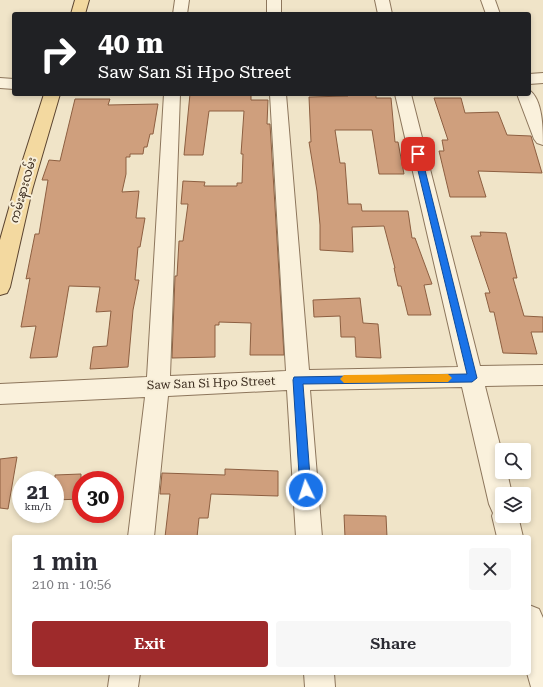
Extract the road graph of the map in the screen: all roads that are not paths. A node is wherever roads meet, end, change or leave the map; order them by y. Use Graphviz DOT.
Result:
graph roads {
  1 [pos="82,0"];
  2 [pos="182,0"];
  3 [pos="274,0"];
  4 [pos="382,0"];
  5 [pos="488,0"];
  6 [pos="79,12"];
  7 [pos="180,12"];
  8 [pos="274,12"];
  9 [pos="385,12"];
  10 [pos="492,12"];
  11 [pos="543,78"];
  12 [pos="531,79"];
  13 [pos="0,83"];
  14 [pos="12,84"];
  15 [pos="51,96"];
  16 [pos="172,96"];
  17 [pos="278,96"];
  18 [pos="403,96"];
  19 [pos="526,96"];
  20 [pos="543,139"];
  21 [pos="0,288"];
  22 [pos="543,375"];
  23 [pos="472,378"];
  24 [pos="298,380"];
  25 [pos="158,385"];
  26 [pos="0,394"];
  27 [pos="498,487"];
  28 [pos="507,523"];
  29 [pos="140,535"];
  30 [pos="309,535"];
  31 [pos="510,535"];
  32 [pos="531,628"];
  33 [pos="125,675"];
  34 [pos="319,675"];
  35 [pos="543,679"];
  36 [pos="123,687"];
  37 [pos="320,687"];
  1 -- 6 [label="main road"];
  2 -- 7 [label="street"];
  3 -- 8 [label="street"];
  4 -- 9 [label="street"];
  5 -- 10 [label="street"];
  11 -- 12 [label="street"];
  13 -- 14 [label="street"];
  15 -- 21 [label="main road, ကမ်းနားလမ်း"];
  16 -- 25 [label="street"];
  17 -- 24 [label="street"];
  18 -- 23 [label="street"];
  19 -- 20 [label="street"];
  22 -- 23 [label="street, Saw San Si Hpo Street"];
  23 -- 24 [label="street, Saw San Si Hpo Street"];
  23 -- 27 [label="street"];
  24 -- 25 [label="street, Saw San Si Hpo Street"];
  24 -- 30 [label="street"];
  25 -- 26 [label="street, Saw San Si Hpo Street"];
  25 -- 29 [label="street"];
  28 -- 31 [label="street"];
  32 -- 35 [label="street"];
  33 -- 36 [label="street"];
  34 -- 37 [label="street"];
}
